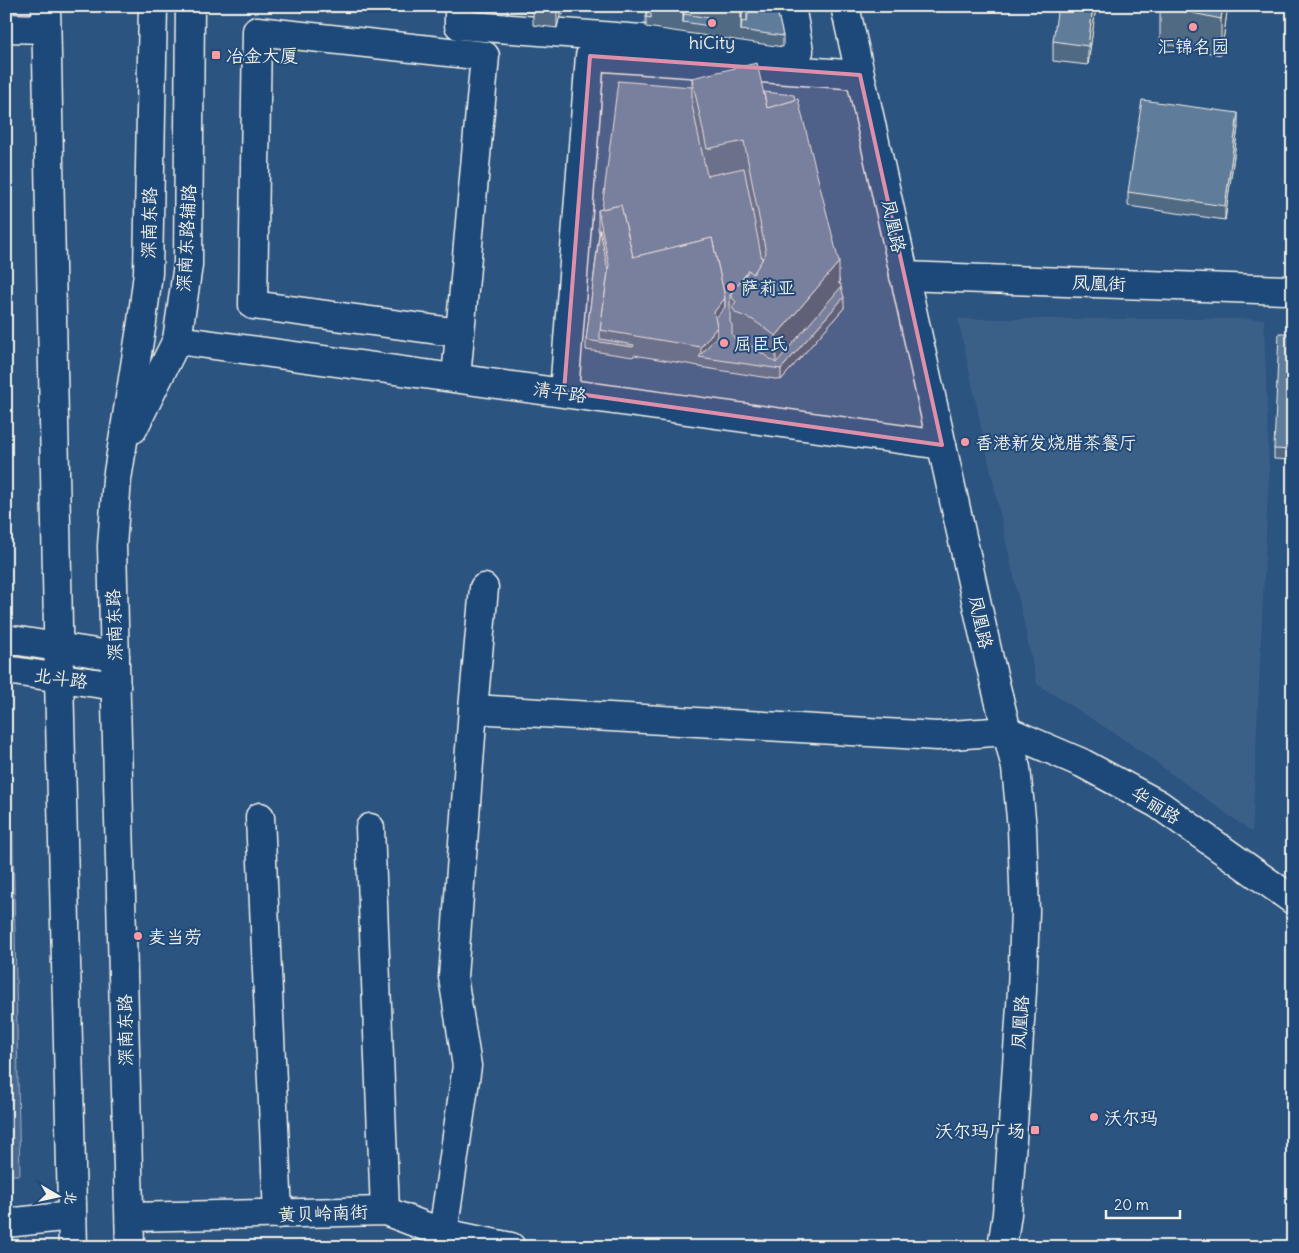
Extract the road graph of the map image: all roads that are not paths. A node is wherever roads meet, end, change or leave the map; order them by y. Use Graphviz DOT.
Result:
graph roads {
  1 [pos="153,6"];
  2 [pos="190,6"];
  3 [pos="459,6"];
  4 [pos="791,6"];
  5 [pos="845,6"];
  6 [pos="46,18"];
  7 [pos="6,28"];
  8 [pos="860,74"];
  9 [pos="904,276"];
  10 [pos="1293,289"];
  11 [pos="460,333"];
  12 [pos="177,340"];
  13 [pos="456,378"];
  14 [pos="564,392"];
  15 [pos="942,444"];
  16 [pos="120,455"];
  17 [pos="484,588"];
  18 [pos="6,640"];
  19 [pos="58,647"];
  20 [pos="115,656"];
  21 [pos="6,670"];
  22 [pos="58,678"];
  23 [pos="116,686"];
  24 [pos="473,709"];
  25 [pos="1007,731"];
  26 [pos="260,817"];
  27 [pos="370,828"];
  28 [pos="1293,900"];
  29 [pos="385,1211"];
  30 [pos="6,1212"];
  31 [pos="278,1214"];
  32 [pos="72,1216"];
  33 [pos="130,1217"];
  34 [pos="6,1223"];
  35 [pos="443,1233"];
  36 [pos="73,1247"];
  37 [pos="130,1247"];
  38 [pos="511,1247"];
  39 [pos="1002,1247"];
  1 -- 16 [label="street, 深南东路"];
  2 -- 12 [label="street, 深南东路辅路"];
  3 -- 4 [label="street"];
  5 -- 8 [label="street, 凤凰路"];
  6 -- 7 [label="street"];
  6 -- 19 [label="street"];
  8 -- 9 [label="street, 凤凰路"];
  8 -- 14 [label="street"];
  9 -- 10 [label="street, 凤凰街"];
  9 -- 15 [label="street, 凤凰路"];
  11 -- 11 [label="street"];
  11 -- 13 [label="street"];
  12 -- 13 [label="street, 清平路"];
  12 -- 16 [label="street, 深南东路辅路"];
  13 -- 14 [label="street, 清平路"];
  14 -- 15 [label="street, 清平路"];
  15 -- 25 [label="street, 凤凰路"];
  16 -- 20 [label="street, 深南东路"];
  17 -- 24 [label="street"];
  18 -- 19 [label="street, 北斗路"];
  19 -- 20 [label="street, 北斗路"];
  19 -- 22 [label="street"];
  20 -- 23 [label="street, 深南东路"];
  21 -- 22 [label="street, 北斗路"];
  22 -- 23 [label="street, 北斗路"];
  22 -- 32 [label="street"];
  23 -- 33 [label="street, 深南东路"];
  24 -- 25 [label="street"];
  24 -- 35 [label="street"];
  25 -- 28 [label="street, 华丽路"];
  25 -- 39 [label="street, 凤凰路"];
  26 -- 31 [label="street"];
  27 -- 29 [label="street"];
  29 -- 31 [label="street, 黄贝岭南街"];
  29 -- 35 [label="street, 黄贝岭南街"];
  30 -- 32 [label="street"];
  31 -- 33 [label="street, 黄贝岭南街"];
  32 -- 34 [label="street"];
  32 -- 36 [label="street"];
  33 -- 37 [label="street, 深南东路"];
  35 -- 38 [label="street, 黄贝岭南街"];
}
